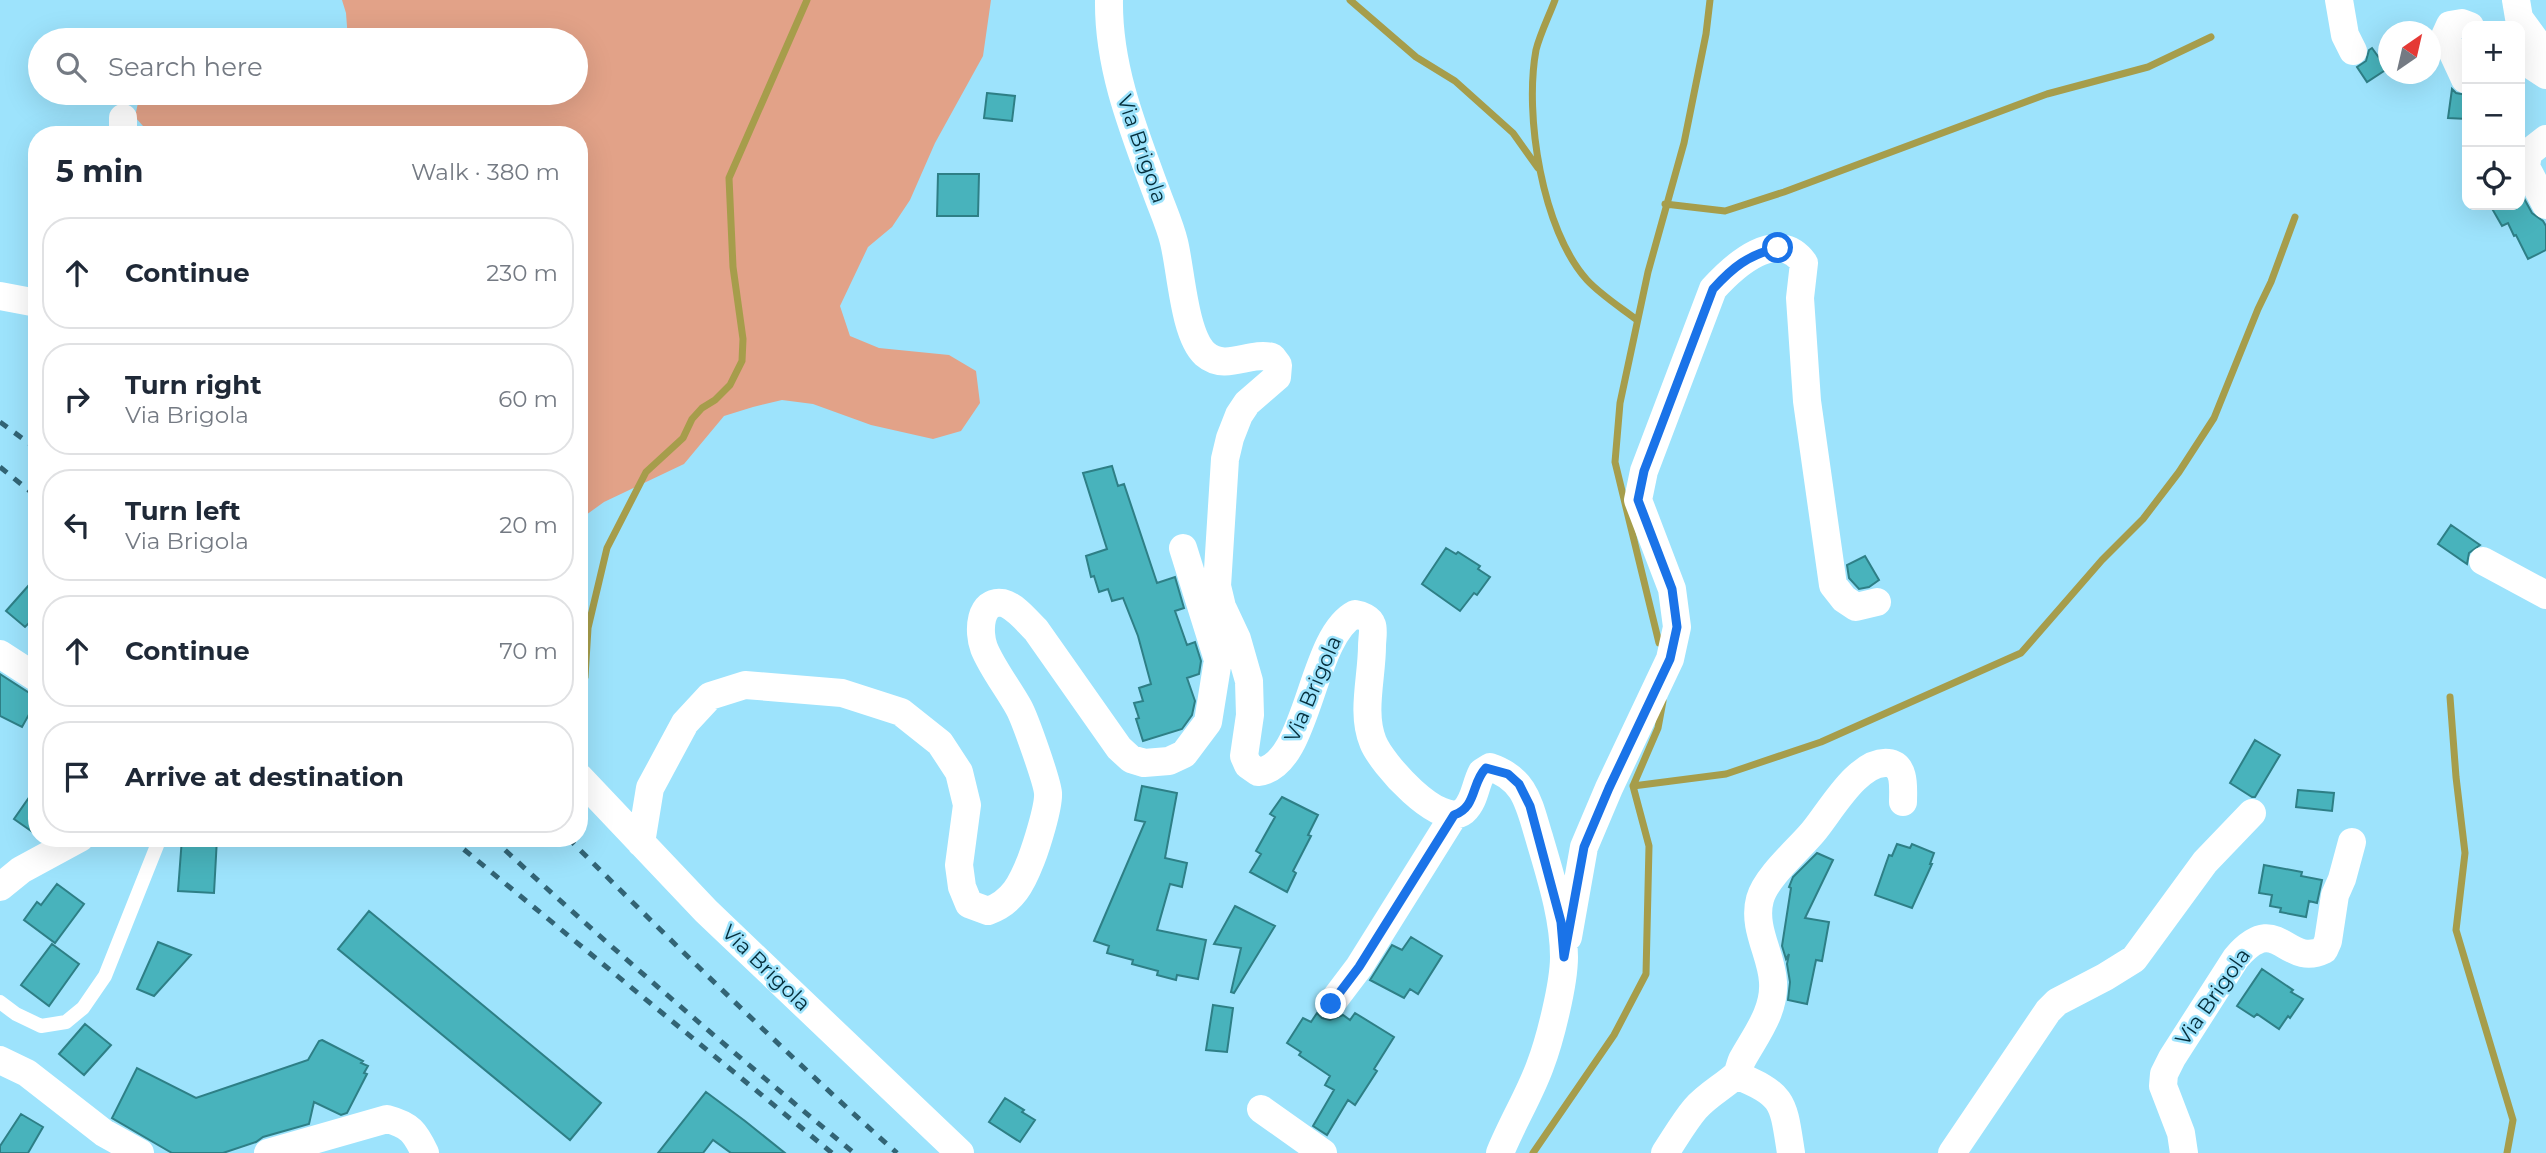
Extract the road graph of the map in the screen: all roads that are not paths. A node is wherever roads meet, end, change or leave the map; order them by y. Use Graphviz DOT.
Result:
graph roads {
  1 [pos="1109,0"];
  2 [pos="2339,0"];
  3 [pos="2516,0"];
  4 [pos="2462,23"];
  5 [pos="2353,51"];
  6 [pos="2546,55"];
  7 [pos="2525,61"];
  8 [pos="2462,73"];
  9 [pos="2546,75"];
  10 [pos="2546,139"];
  11 [pos="2546,205"];
  12 [pos="0,296"];
  13 [pos="28,301"];
  14 [pos="1183,548"];
  15 [pos="2483,561"];
  16 [pos="2546,595"];
  17 [pos="1877,602"];
  18 [pos="0,654"];
  19 [pos="28,672"];
  20 [pos="588,787"];
  21 [pos="1903,802"];
  22 [pos="2252,813"];
  23 [pos="1454,815"];
  24 [pos="2351,842"];
  25 [pos="641,843"];
  26 [pos="63,847"];
  27 [pos="155,847"];
  28 [pos="0,887"];
  29 [pos="1564,957"];
  30 [pos="0,1002"];
  31 [pos="1331,1004"];
  32 [pos="0,1059"];
  33 [pos="1736,1075"];
  34 [pos="1261,1110"];
  35 [pos="140,1153"];
  36 [pos="268,1153"];
  37 [pos="425,1153"];
  38 [pos="960,1153"];
  39 [pos="1323,1153"];
  40 [pos="1500,1153"];
  41 [pos="1665,1153"];
  42 [pos="1791,1153"];
  43 [pos="1952,1153"];
  44 [pos="2183,1153"];
  1 -- 23 [label="street, Via Brigola"];
  2 -- 5 [label="street"];
  3 -- 6 [label="street"];
  4 -- 8 [label="street"];
  7 -- 9 [label="street"];
  10 -- 11 [label="street"];
  12 -- 13 [label="street"];
  14 -- 25 [label="street"];
  15 -- 16 [label="street"];
  17 -- 29 [label="street"];
  18 -- 19 [label="street"];
  20 -- 25 [label="street, Via Brigola"];
  21 -- 33 [label="street"];
  22 -- 43 [label="street"];
  23 -- 29 [label="street"];
  23 -- 31 [label="street"];
  24 -- 44 [label="street, Via Brigola"];
  25 -- 38 [label="street, Via Brigola"];
  26 -- 28 [label="street"];
  27 -- 30 [label="lane"];
  29 -- 40 [label="street"];
  32 -- 35 [label="street"];
  33 -- 41 [label="street"];
  33 -- 42 [label="street"];
  34 -- 39 [label="street"];
  36 -- 37 [label="street"];
}
